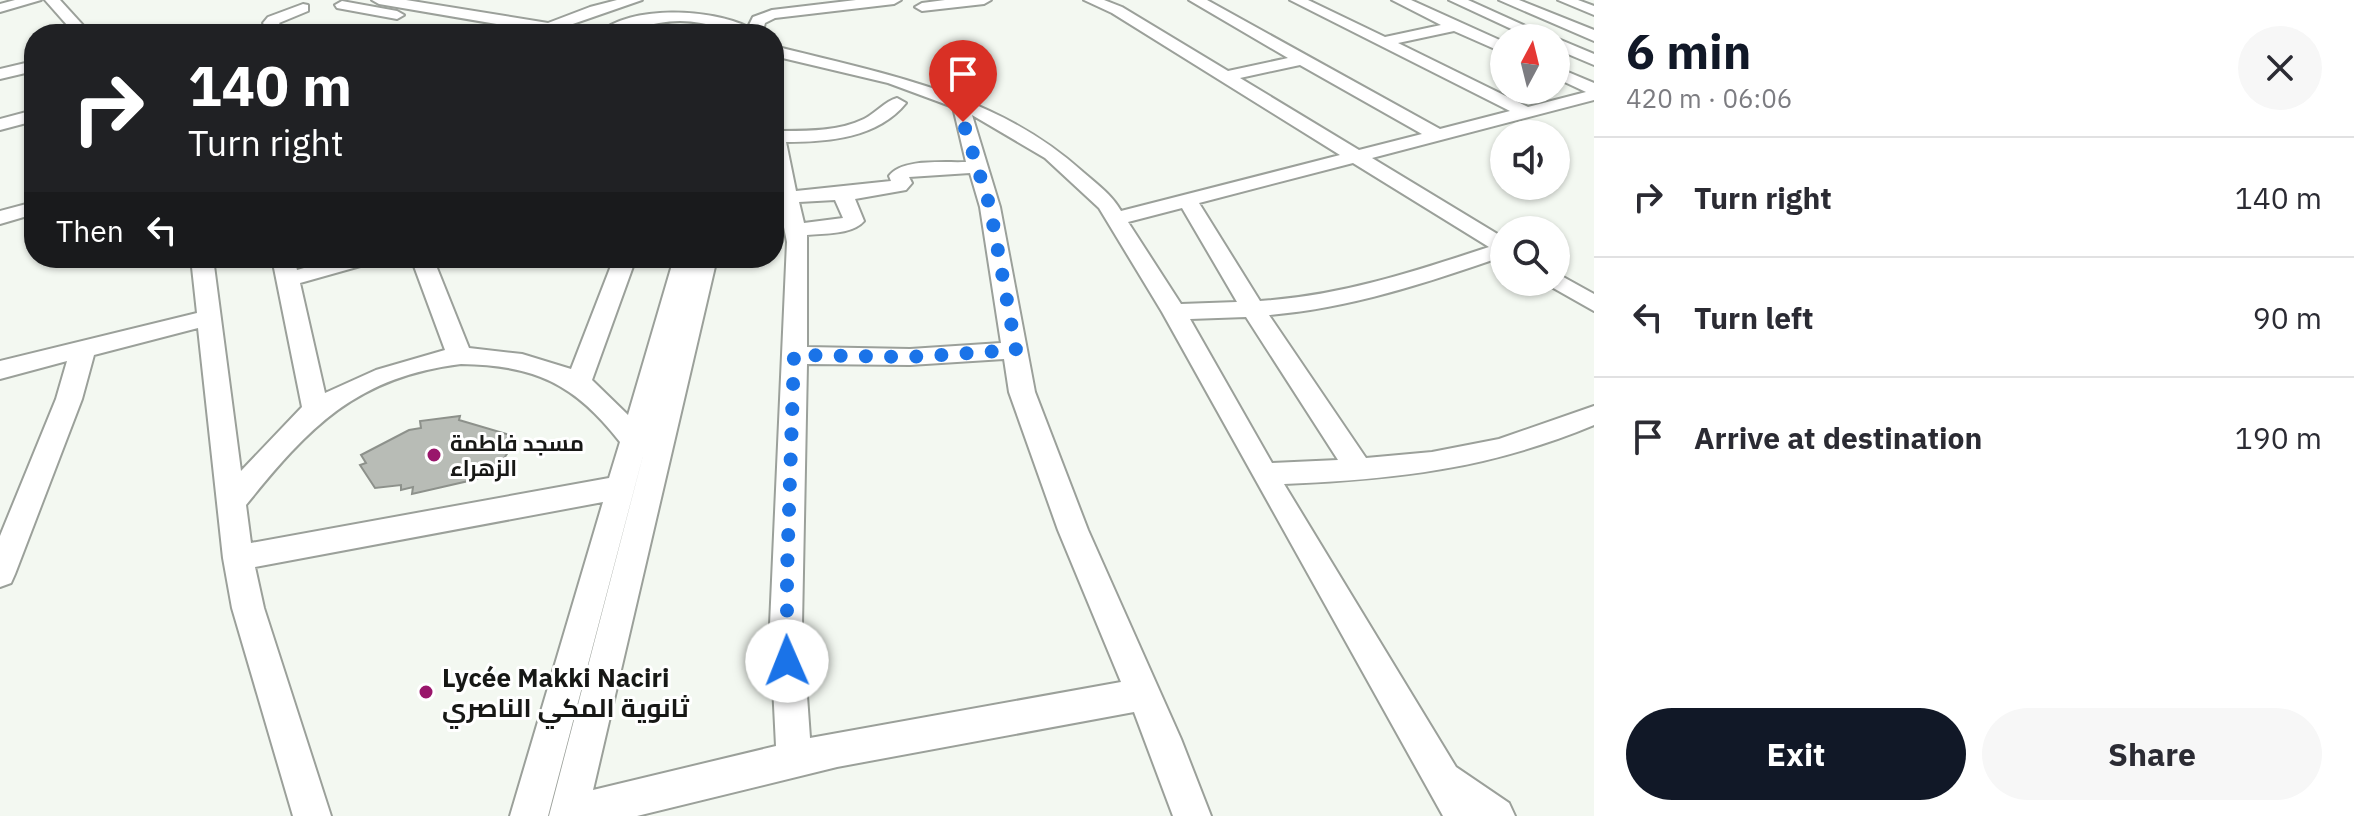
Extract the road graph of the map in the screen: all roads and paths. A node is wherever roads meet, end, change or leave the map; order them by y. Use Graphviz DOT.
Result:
graph roads {
  1 [pos="34,0"];
  2 [pos="52,0"];
  3 [pos="379,0"];
  4 [pos="434,0"];
  5 [pos="762,0"];
  6 [pos="894,0"];
  7 [pos="984,0"];
  8 [pos="1196,0"];
  9 [pos="1297,0"];
  10 [pos="1399,0"];
  11 [pos="1456,0"];
  12 [pos="1506,0"];
  13 [pos="1565,0"];
  14 [pos="1103,1"];
  15 [pos="613,2"];
  16 [pos="326,3"];
  17 [pos="410,5"];
  18 [pos="723,5"];
  19 [pos="922,7"];
  20 [pos="0,8"];
  21 [pos="1594,11"];
  22 [pos="700,19"];
  23 [pos="55,24"];
  24 [pos="74,24"];
  25 [pos="272,24"];
  26 [pos="451,24"];
  27 [pos="525,24"];
  28 [pos="559,24"];
  29 [pos="634,24"];
  30 [pos="726,24"];
  31 [pos="732,24"];
  32 [pos="756,24"];
  33 [pos="1512,24"];
  34 [pos="1455,26"];
  35 [pos="1594,36"];
  36 [pos="1383,42"];
  37 [pos="1490,42"];
  38 [pos="1570,49"];
  39 [pos="784,54"];
  40 [pos="1302,60"];
  41 [pos="1594,60"];
  42 [pos="812,62"];
  43 [pos="784,64"];
  44 [pos="24,68"];
  45 [pos="0,74"];
  46 [pos="1226,76"];
  47 [pos="1570,79"];
  48 [pos="1594,92"];
  49 [pos="897,103"];
  50 [pos="961,104"];
  51 [pos="1594,106"];
  52 [pos="1527,113"];
  53 [pos="24,118"];
  54 [pos="0,125"];
  55 [pos="1437,135"];
  56 [pos="784,139"];
  57 [pos="784,141"];
  58 [pos="825,146"];
  59 [pos="1365,161"];
  60 [pos="979,167"];
  61 [pos="784,175"];
  62 [pos="843,194"];
  63 [pos="24,195"];
  64 [pos="789,197"];
  65 [pos="0,202"];
  66 [pos="1191,207"];
  67 [pos="24,211"];
  68 [pos="0,218"];
  69 [pos="1123,226"];
  70 [pos="796,230"];
  71 [pos="1490,239"];
  72 [pos="1490,253"];
  73 [pos="203,268"];
  74 [pos="426,268"];
  75 [pos="621,268"];
  76 [pos="682,268"];
  77 [pos="704,268"];
  78 [pos="285,269"];
  79 [pos="1570,289"];
  80 [pos="1594,304"];
  81 [pos="1253,309"];
  82 [pos="1174,312"];
  83 [pos="210,317"];
  84 [pos="83,349"];
  85 [pos="1016,350"];
  86 [pos="794,355"];
  87 [pos="460,356"];
  88 [pos="0,370"];
  89 [pos="578,384"];
  90 [pos="316,410"];
  91 [pos="1594,415"];
  92 [pos="633,440"];
  93 [pos="1358,469"];
  94 [pos="1264,474"];
  95 [pos="621,487"];
  96 [pos="232,502"];
  97 [pos="238,558"];
  98 [pos="0,574"];
  99 [pos="1144,694"];
  100 [pos="794,758"];
  101 [pos="1438,773"];
  102 [pos="568,815"];
  103 [pos="312,816"];
  104 [pos="529,816"];
  105 [pos="1192,816"];
  106 [pos="1441,816"];
  107 [pos="1464,816"];
  108 [pos="1496,816"];
  1 -- 20 [label="street"];
  1 -- 23 [label="street"];
  2 -- 24 [label="street"];
  3 -- 17 [label="street"];
  4 -- 17 [label="street"];
  5 -- 31 [label="street"];
  6 -- 32 [label="street"];
  7 -- 19 [label="street"];
  8 -- 40 [label="street"];
  9 -- 36 [label="street"];
  10 -- 34 [label="street"];
  11 -- 33 [label="street"];
  12 -- 35 [label="street"];
  13 -- 21 [label="street"];
  14 -- 46 [label="street"];
  15 -- 28 [label="street"];
  15 -- 29 [label="street"];
  16 -- 25 [label="street"];
  16 -- 26 [label="street"];
  17 -- 27 [label="street"];
  18 -- 22 [label="street"];
  22 -- 29 [label="street"];
  22 -- 30 [label="street"];
  34 -- 36 [label="street"];
  34 -- 37 [label="street"];
  36 -- 52 [label="street"];
  38 -- 41 [label="street"];
  39 -- 42 [label="street"];
  40 -- 46 [label="street"];
  40 -- 55 [label="street"];
  42 -- 43 [label="street"];
  42 -- 50 [label="street"];
  44 -- 45 [label="street"];
  46 -- 59 [label="street"];
  47 -- 48 [label="street"];
  48 -- 52 [label="street"];
  49 -- 56 [label="street"];
  50 -- 60 [label="street"];
  50 -- 69 [label="street"];
  51 -- 59 [label="street"];
  52 -- 55 [label="street"];
  53 -- 54 [label="street"];
  55 -- 59 [label="street"];
  57 -- 58 [label="street"];
  59 -- 66 [label="street"];
  59 -- 71 [label="street"];
  60 -- 62 [label="street"];
  60 -- 85 [label="street"];
  61 -- 64 [label="street"];
  62 -- 64 [label="street"];
  62 -- 70 [label="street"];
  63 -- 65 [label="street"];
  64 -- 70 [label="street"];
  66 -- 69 [label="street"];
  66 -- 81 [label="street"];
  67 -- 68 [label="street"];
  69 -- 82 [label="street"];
  70 -- 86 [label="street"];
  72 -- 81 [label="street"];
  73 -- 83 [label="street"];
  74 -- 87 [label="street"];
  75 -- 89 [label="street"];
  76 -- 92 [label="street"];
  77 -- 102 [label="street"];
  78 -- 90 [label="street"];
  79 -- 80 [label="street"];
  81 -- 82 [label="street"];
  81 -- 93 [label="street"];
  82 -- 94 [label="street"];
  83 -- 84 [label="street"];
  83 -- 96 [label="street"];
  84 -- 88 [label="street"];
  84 -- 98 [label="street"];
  85 -- 86 [label="street"];
  85 -- 99 [label="street"];
  86 -- 100 [label="street"];
  87 -- 89 [label="street"];
  87 -- 90 [label="street"];
  89 -- 92 [label="street"];
  90 -- 96 [label="street"];
  91 -- 93 [label="street"];
  92 -- 95 [label="street"];
  93 -- 94 [label="street"];
  94 -- 101 [label="street"];
  95 -- 97 [label="street"];
  95 -- 104 [label="street"];
  96 -- 97 [label="street"];
  97 -- 103 [label="street"];
  99 -- 100 [label="street"];
  99 -- 105 [label="street"];
  100 -- 102 [label="street"];
  101 -- 106 [label="street"];
  101 -- 107 [label="street"];
  101 -- 108 [label="street"];
}
